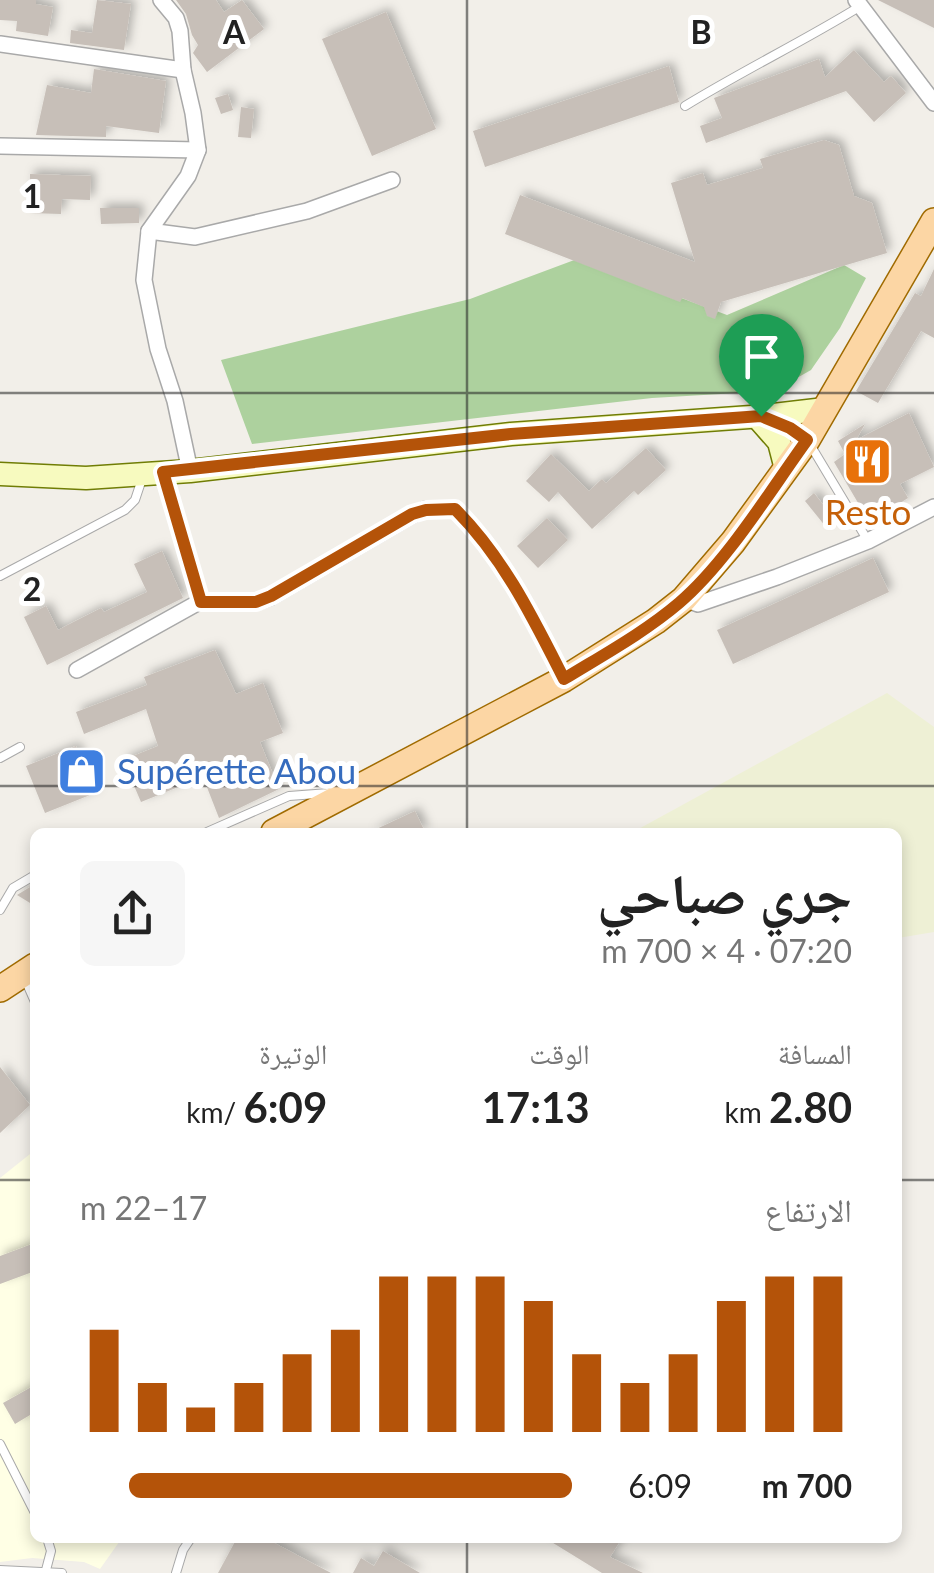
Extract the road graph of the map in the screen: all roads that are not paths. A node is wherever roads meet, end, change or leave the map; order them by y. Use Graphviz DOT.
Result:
graph roads {
  1 [pos="160,0"];
  2 [pos="858,3"];
  3 [pos="0,44"];
  4 [pos="183,70"];
  5 [pos="934,103"];
  6 [pos="685,106"];
  7 [pos="0,146"];
  8 [pos="198,150"];
  9 [pos="392,180"];
  10 [pos="934,221"];
  11 [pos="149,230"];
  12 [pos="830,400"];
  13 [pos="761,416"];
  14 [pos="807,440"];
  15 [pos="786,469"];
  16 [pos="190,471"];
  17 [pos="154,473"];
  18 [pos="0,474"];
  19 [pos="934,507"];
  20 [pos="868,540"];
  21 [pos="0,576"];
  22 [pos="684,599"];
  23 [pos="201,602"];
  24 [pos="77,670"];
  25 [pos="564,679"];
  26 [pos="20,747"];
  27 [pos="0,758"];
  28 [pos="348,792"];
  29 [pos="216,828"];
  30 [pos="281,828"];
  31 [pos="30,878"];
  32 [pos="0,910"];
  33 [pos="29,970"];
  34 [pos="0,989"];
  35 [pos="0,1444"];
  36 [pos="30,1503"];
  37 [pos="49,1543"];
  38 [pos="187,1543"];
  39 [pos="0,1570"];
  40 [pos="46,1570"];
  41 [pos="62,1573"];
  42 [pos="176,1573"];
  1 -- 4 [label="street"];
  2 -- 5 [label="street"];
  2 -- 6 [label="lane"];
  3 -- 4 [label="street"];
  4 -- 8 [label="street"];
  7 -- 8 [label="street"];
  8 -- 11 [label="street"];
  9 -- 11 [label="street"];
  10 -- 12 [label="main road"];
  11 -- 16 [label="street"];
  12 -- 13 [label="street"];
  12 -- 14 [label="main road"];
  13 -- 14 [label="street"];
  13 -- 15 [label="street"];
  13 -- 16 [label="street"];
  14 -- 15 [label="main road"];
  14 -- 20 [label="lane"];
  15 -- 22 [label="main road"];
  16 -- 17 [label="street"];
  17 -- 18 [label="street"];
  17 -- 21 [label="lane"];
  17 -- 23 [label="street"];
  19 -- 20 [label="street"];
  20 -- 22 [label="street"];
  22 -- 25 [label="main road"];
  23 -- 24 [label="street"];
  23 -- 25 [label="street"];
  25 -- 28 [label="main road"];
  26 -- 27 [label="lane"];
  28 -- 29 [label="lane"];
  28 -- 30 [label="main road"];
  31 -- 32 [label="lane"];
  33 -- 34 [label="main road"];
  35 -- 36 [label="lane"];
  37 -- 40 [label="lane"];
  38 -- 42 [label="lane"];
  39 -- 40 [label="lane"];
  40 -- 41 [label="lane"];
}
